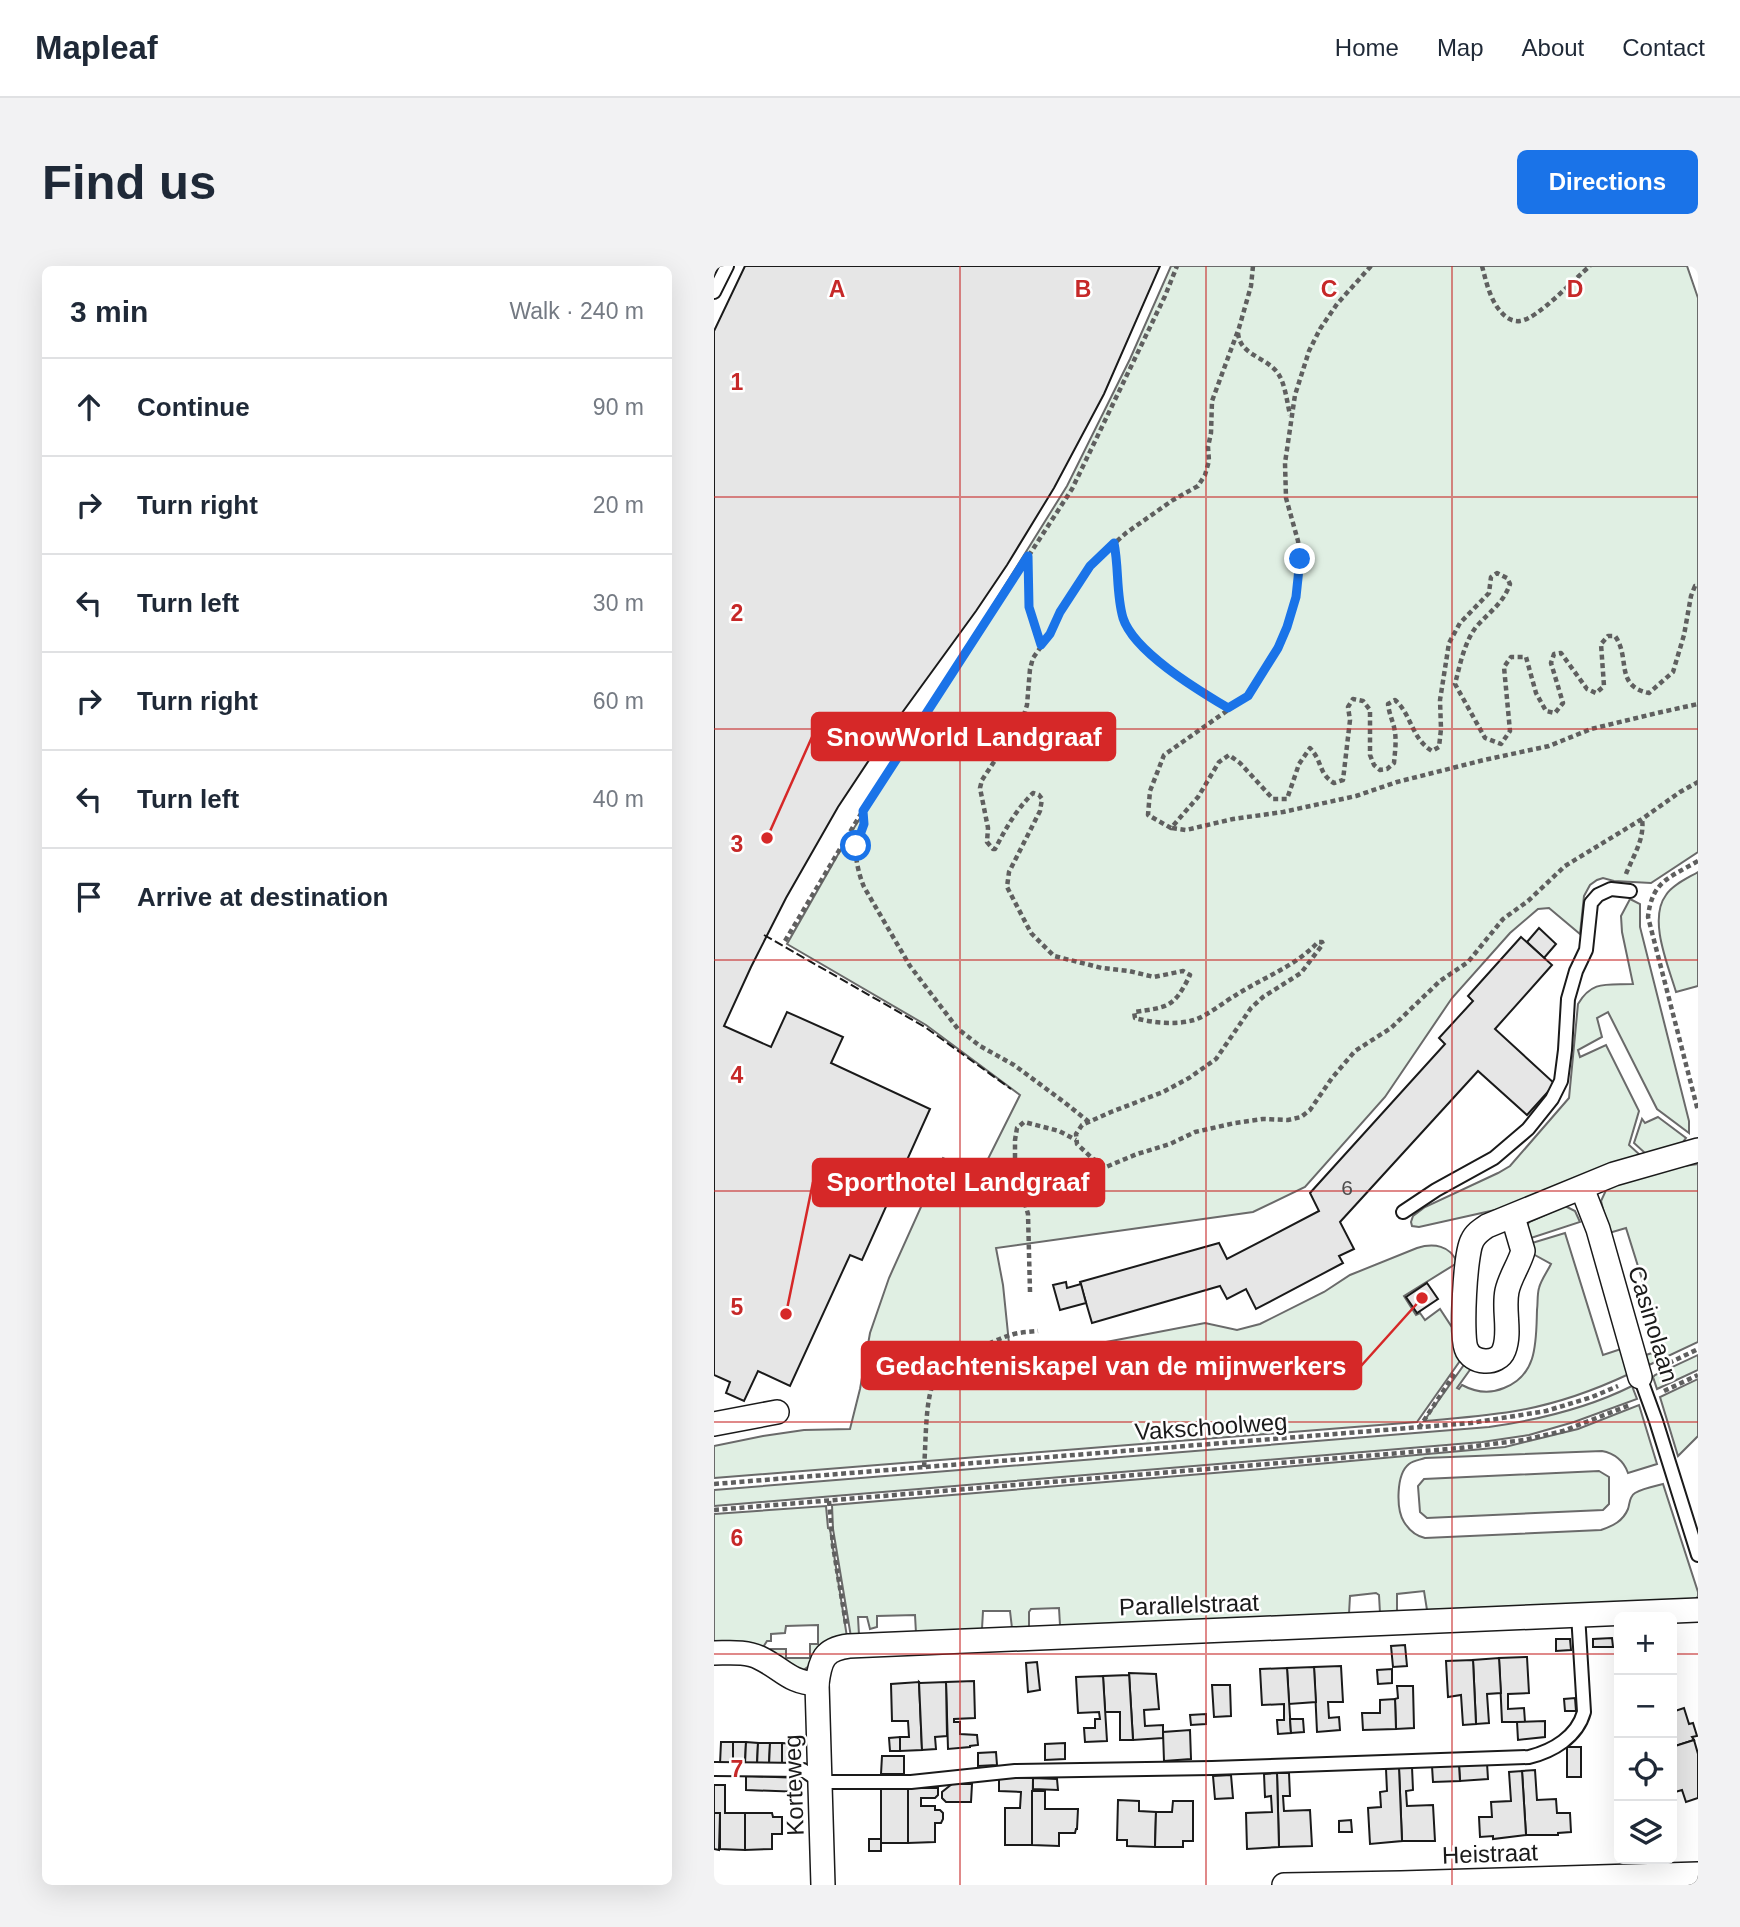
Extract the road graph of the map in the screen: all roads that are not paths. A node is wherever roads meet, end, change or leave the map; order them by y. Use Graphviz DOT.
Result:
graph roads {
  1 [pos="727,266"];
  2 [pos="714,292"];
  3 [pos="1630,891"];
  4 [pos="1698,1150"];
  5 [pos="1582,1188"];
  6 [pos="1403,1212"];
  7 [pos="1513,1217"];
  8 [pos="1640,1377"];
  9 [pos="777,1412"];
  10 [pos="714,1424"];
  11 [pos="1698,1555"];
  12 [pos="1698,1610"];
  13 [pos="1578,1614"];
  14 [pos="714,1653"];
  15 [pos="817,1684"];
  16 [pos="714,1769"];
  17 [pos="821,1783"];
  18 [pos="1698,1874"];
  19 [pos="823,1885"];
  20 [pos="1284,1885"];
  1 -- 2 [label="lane"];
  3 -- 6 [label="lane"];
  4 -- 5 [label="street"];
  5 -- 7 [label="street"];
  5 -- 8 [label="street, Casinolaan"];
  7 -- 7 [label="street"];
  8 -- 11 [label="lane, Casinolaan"];
  9 -- 10 [label="street"];
  12 -- 13 [label="street, Parallelstraat"];
  13 -- 15 [label="street, Parallelstraat"];
  13 -- 17 [label="lane"];
  14 -- 15 [label="street"];
  15 -- 17 [label="street, Korteweg"];
  16 -- 17 [label="lane"];
  17 -- 19 [label="street, Korteweg"];
  18 -- 20 [label="street, Heistraat"];
}
